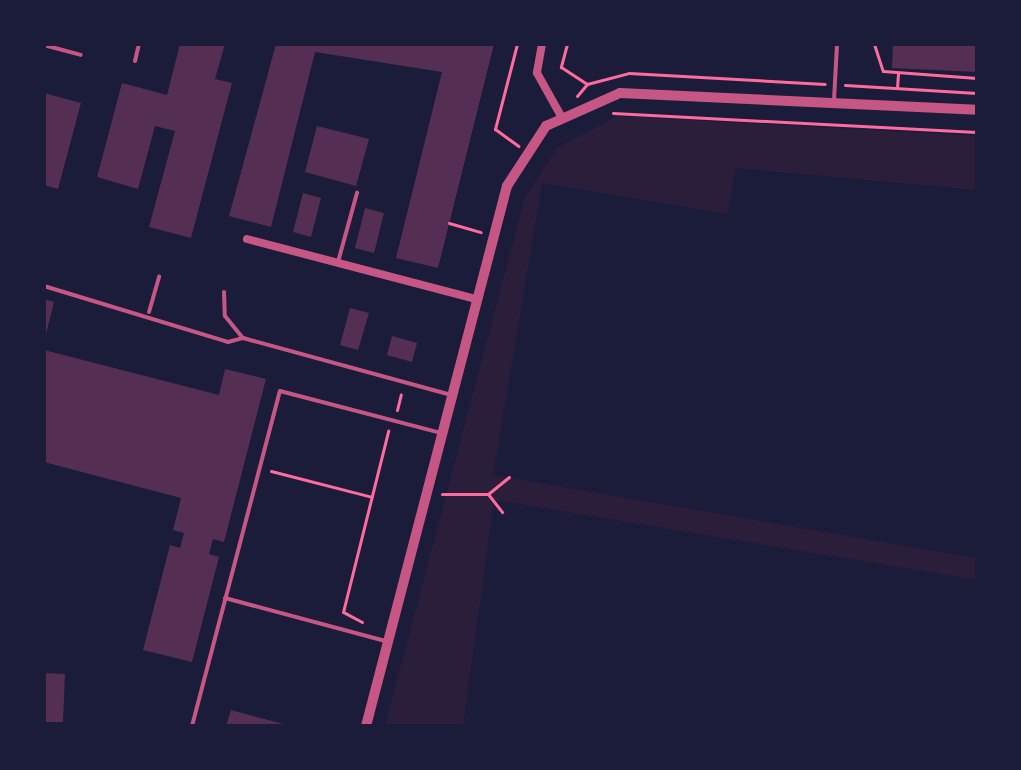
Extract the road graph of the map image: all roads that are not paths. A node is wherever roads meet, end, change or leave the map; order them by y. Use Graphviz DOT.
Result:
graph roads {
  1 [pos="139,44"];
  2 [pos="542,44"];
  3 [pos="837,44"];
  4 [pos="44,45"];
  5 [pos="81,55"];
  6 [pos="135,61"];
  7 [pos="834,102"];
  8 [pos="977,110"];
  9 [pos="561,116"];
  10 [pos="357,193"];
  11 [pos="247,239"];
  12 [pos="338,262"];
  13 [pos="159,276"];
  14 [pos="44,286"];
  15 [pos="224,292"];
  16 [pos="476,299"];
  17 [pos="149,313"];
  18 [pos="243,338"];
  19 [pos="451,395"];
  20 [pos="441,433"];
  21 [pos="225,598"];
  22 [pos="388,641"];
  23 [pos="192,726"];
  24 [pos="366,726"];
  1 -- 6 [label="lane"];
  2 -- 9 [label="street"];
  3 -- 7 [label="lane"];
  4 -- 5 [label="lane"];
  7 -- 8 [label="street"];
  7 -- 9 [label="street"];
  9 -- 16 [label="street"];
  10 -- 12 [label="lane"];
  11 -- 12 [label="street"];
  12 -- 16 [label="street"];
  13 -- 17 [label="lane"];
  14 -- 17 [label="lane"];
  15 -- 18 [label="lane"];
  16 -- 19 [label="street"];
  17 -- 18 [label="lane"];
  18 -- 19 [label="lane"];
  19 -- 20 [label="street"];
  20 -- 21 [label="lane"];
  20 -- 22 [label="street"];
  21 -- 22 [label="lane"];
  21 -- 23 [label="lane"];
  22 -- 24 [label="street"];
}
